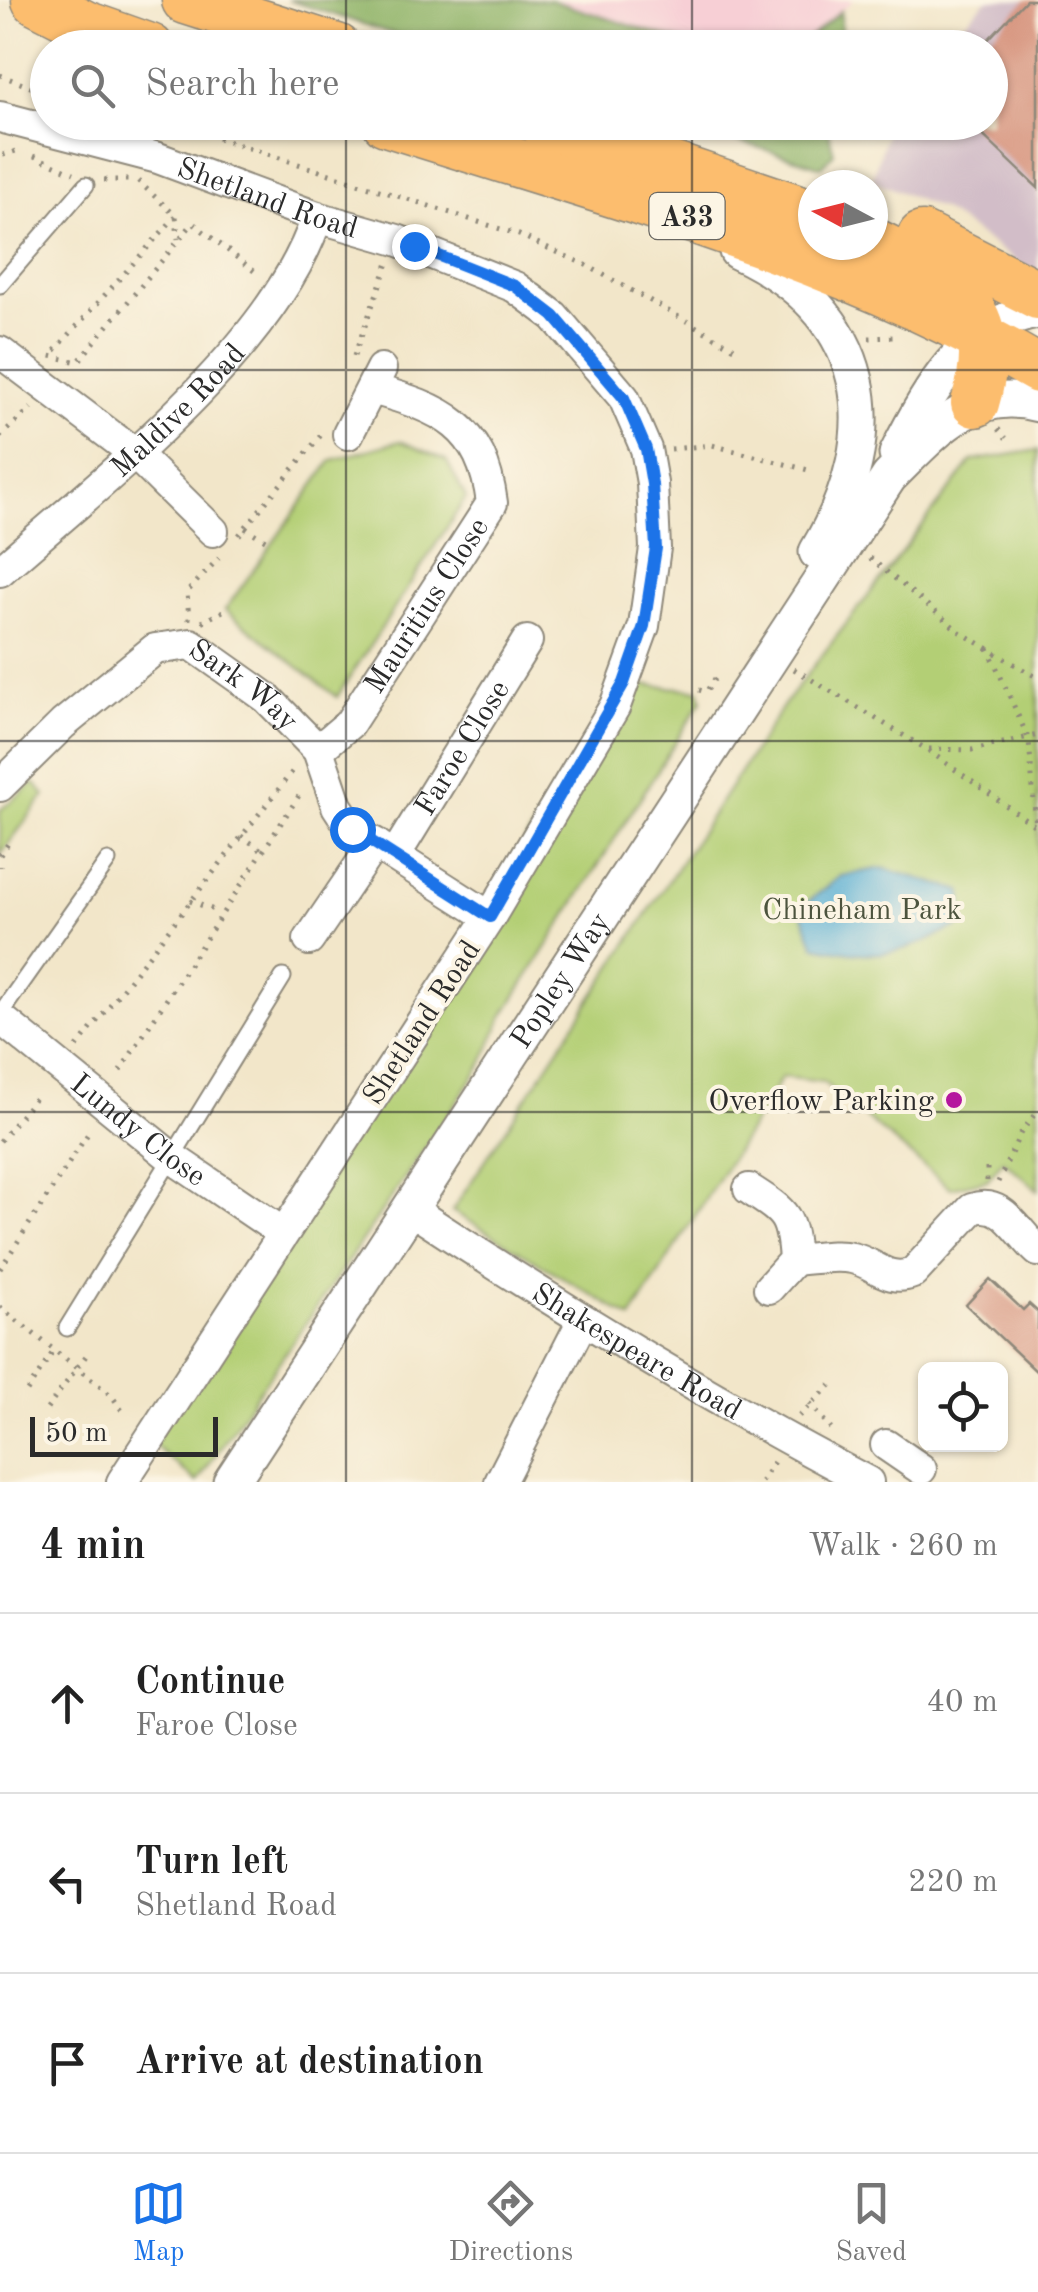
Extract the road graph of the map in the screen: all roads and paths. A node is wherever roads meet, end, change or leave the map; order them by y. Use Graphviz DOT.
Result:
graph roads {
  1 [pos="36,0"];
  2 [pos="187,0"];
  3 [pos="97,30"];
  4 [pos="281,30"];
  5 [pos="0,76"];
  6 [pos="30,89"];
  7 [pos="0,118"];
  8 [pos="30,126"];
  9 [pos="87,140"];
  10 [pos="224,140"];
  11 [pos="444,140"];
  12 [pos="594,140"];
  13 [pos="658,140"];
  14 [pos="3,155"];
  15 [pos="86,185"];
  16 [pos="798,185"];
  17 [pos="649,203"];
  18 [pos="798,209"];
  19 [pos="176,216"];
  20 [pos="317,217"];
  21 [pos="888,221"];
  22 [pos="178,241"];
  23 [pos="888,250"];
  24 [pos="393,251"];
  25 [pos="0,285"];
  26 [pos="278,290"];
  27 [pos="1038,296"];
  28 [pos="1038,311"];
  29 [pos="979,335"];
  30 [pos="740,351"];
  31 [pos="0,352"];
  32 [pos="1038,369"];
  33 [pos="369,372"];
  34 [pos="51,390"];
  35 [pos="975,404"];
  36 [pos="1038,404"];
  37 [pos="338,431"];
  38 [pos="0,436"];
  39 [pos="134,453"];
  40 [pos="670,465"];
  41 [pos="808,470"];
  42 [pos="889,477"];
  43 [pos="245,528"];
  44 [pos="226,539"];
  45 [pos="272,544"];
  46 [pos="877,562"];
  47 [pos="0,572"];
  48 [pos="225,610"];
  49 [pos="527,641"];
  50 [pos="988,648"];
  51 [pos="785,658"];
  52 [pos="718,674"];
  53 [pos="1038,678"];
  54 [pos="699,690"];
  55 [pos="1038,736"];
  56 [pos="1029,740"];
  57 [pos="926,748"];
  58 [pos="314,768"];
  59 [pos="0,786"];
  60 [pos="1037,827"];
  61 [pos="241,836"];
  62 [pos="10,841"];
  63 [pos="386,848"];
  64 [pos="262,850"];
  65 [pos="0,855"];
  66 [pos="108,861"];
  67 [pos="190,901"];
  68 [pos="219,912"];
  69 [pos="490,917"];
  70 [pos="309,940"];
  71 [pos="283,978"];
  72 [pos="0,1016"];
  73 [pos="79,1046"];
  74 [pos="120,1071"];
  75 [pos="38,1093"];
  76 [pos="1038,1110"];
  77 [pos="91,1129"];
  78 [pos="0,1141"];
  79 [pos="171,1157"];
  80 [pos="750,1188"];
  81 [pos="993,1194"];
  82 [pos="410,1209"];
  83 [pos="283,1233"];
  84 [pos="1038,1251"];
  85 [pos="794,1260"];
  86 [pos="0,1269"];
  87 [pos="769,1288"];
  88 [pos="0,1307"];
  89 [pos="582,1322"];
  90 [pos="67,1328"];
  91 [pos="55,1350"];
  92 [pos="88,1353"];
  93 [pos="77,1366"];
  94 [pos="835,1381"];
  95 [pos="27,1391"];
  96 [pos="810,1403"];
  97 [pos="47,1409"];
  98 [pos="123,1412"];
  99 [pos="886,1445"];
  100 [pos="911,1471"];
  101 [pos="122,1482"];
  102 [pos="231,1482"];
  103 [pos="500,1482"];
  104 [pos="868,1482"];
  1 -- 3 [label="highway"];
  2 -- 4 [label="highway"];
  5 -- 6 [label="path"];
  7 -- 8 [label="street, Shetland Road"];
  9 -- 20 [label="street, Shetland Road"];
  10 -- 30 [label="path, Shetland Road"];
  11 -- 17 [label="highway, A33"];
  12 -- 18 [label="highway, A33"];
  13 -- 16 [label="highway, A33"];
  14 -- 19 [label="path"];
  15 -- 25 [label="lane"];
  17 -- 29 [label="highway, A33"];
  17 -- 51 [label="street"];
  19 -- 22 [label="path"];
  19 -- 22 [label="path"];
  20 -- 26 [label="street, Maldive Road"];
  20 -- 69 [label="street, Shetland Road"];
  21 -- 27 [label="highway"];
  22 -- 26 [label="path"];
  23 -- 29 [label="highway"];
  24 -- 33 [label="path"];
  26 -- 39 [label="street, Maldive Road"];
  28 -- 29 [label="street, Popley Way"];
  29 -- 32 [label="highway, A33"];
  29 -- 35 [label="highway"];
  29 -- 42 [label="street, Popley Way"];
  31 -- 34 [label="street"];
  33 -- 37 [label="street"];
  33 -- 58 [label="street, Mauritius Close"];
  34 -- 38 [label="path"];
  34 -- 39 [label="street"];
  35 -- 36 [label="street"];
  35 -- 42 [label="street, Popley Way"];
  37 -- 43 [label="path"];
  39 -- 44 [label="street"];
  39 -- 47 [label="street, Maldive Road"];
  40 -- 41 [label="path"];
  42 -- 51 [label="street, Popley Way"];
  43 -- 44 [label="path"];
  43 -- 45 [label="path"];
  44 -- 48 [label="path, Sark Way"];
  46 -- 50 [label="path"];
  49 -- 63 [label="street, Faroe Close"];
  50 -- 53 [label="path"];
  50 -- 56 [label="path"];
  51 -- 57 [label="path"];
  51 -- 82 [label="street, Popley Way"];
  52 -- 54 [label="path"];
  55 -- 56 [label="path"];
  56 -- 57 [label="path"];
  56 -- 60 [label="path"];
  57 -- 60 [label="path"];
  58 -- 59 [label="street, Sark Way"];
  58 -- 61 [label="path"];
  58 -- 63 [label="street"];
  58 -- 64 [label="path"];
  61 -- 64 [label="path"];
  61 -- 67 [label="path"];
  62 -- 65 [label="path"];
  63 -- 69 [label="street"];
  63 -- 70 [label="street, Faroe Close"];
  64 -- 68 [label="path"];
  66 -- 72 [label="lane"];
  67 -- 68 [label="path"];
  67 -- 73 [label="path"];
  68 -- 74 [label="path"];
  69 -- 83 [label="street, Shetland Road"];
  71 -- 79 [label="lane"];
  72 -- 79 [label="street, Lundy Close"];
  75 -- 78 [label="path"];
  76 -- 81 [label="path"];
  77 -- 86 [label="path"];
  79 -- 83 [label="street, Lundy Close"];
  79 -- 90 [label="lane"];
  80 -- 85 [label="street"];
  82 -- 89 [label="street, Shakespeare Road"];
  82 -- 102 [label="street, Popley Way"];
  83 -- 101 [label="street, Shetland Road"];
  84 -- 85 [label="street"];
  85 -- 87 [label="street"];
  88 -- 91 [label="path"];
  89 -- 103 [label="street"];
  89 -- 104 [label="street, Shakespeare Road"];
  91 -- 93 [label="path"];
  91 -- 95 [label="path"];
  92 -- 93 [label="path"];
  93 -- 97 [label="path"];
  93 -- 98 [label="path"];
  94 -- 96 [label="path"];
  99 -- 100 [label="street"];
}
